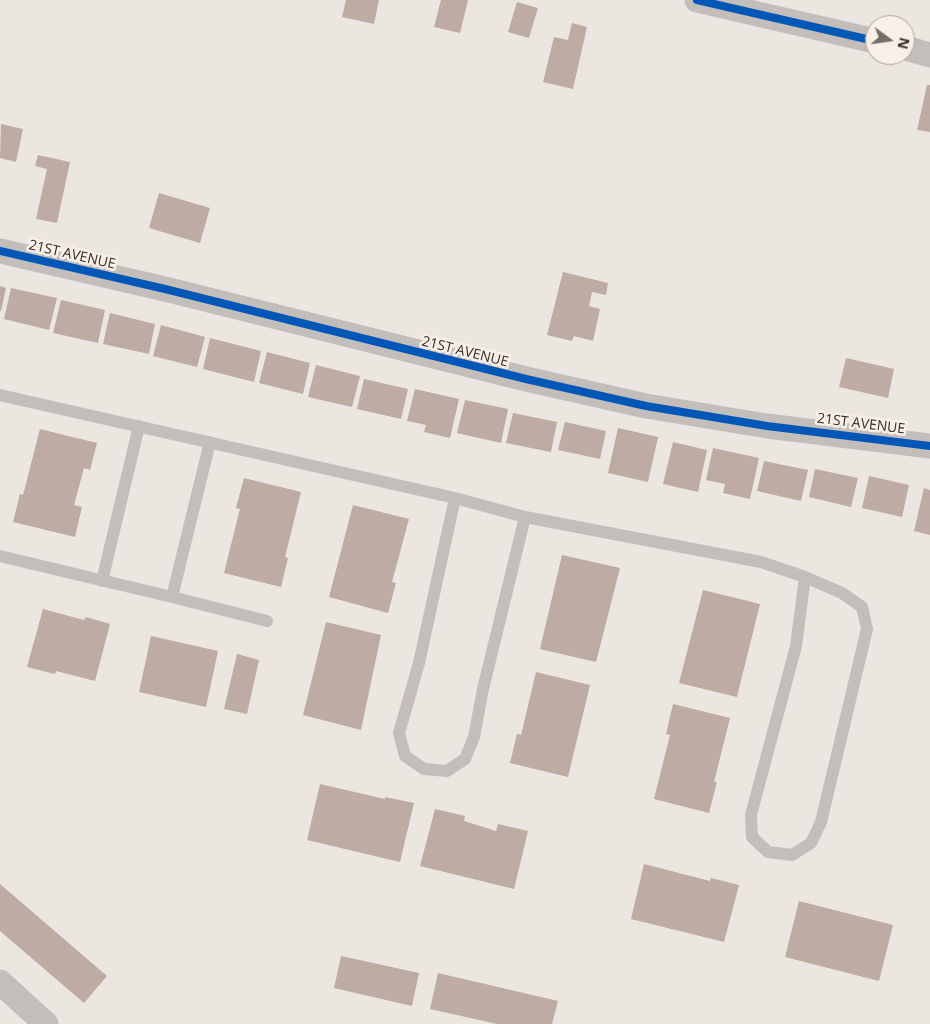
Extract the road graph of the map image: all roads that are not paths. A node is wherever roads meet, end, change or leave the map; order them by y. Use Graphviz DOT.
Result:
graph roads {
  1 [pos="697,0"];
  2 [pos="865,39"];
  3 [pos="915,50"];
  4 [pos="930,54"];
  5 [pos="0,251"];
  6 [pos="0,395"];
  7 [pos="139,426"];
  8 [pos="210,442"];
  9 [pos="930,446"];
  10 [pos="454,498"];
  11 [pos="525,517"];
  12 [pos="0,556"];
  13 [pos="806,577"];
  14 [pos="102,581"];
  15 [pos="172,597"];
  16 [pos="267,620"];
  17 [pos="0,982"];
  18 [pos="46,1024"];
  1 -- 2 [label="street"];
  3 -- 4 [label="street"];
  5 -- 9 [label="street, 21ST AVENUE"];
  6 -- 7 [label="lane"];
  7 -- 8 [label="lane"];
  7 -- 14 [label="lane"];
  8 -- 10 [label="lane"];
  8 -- 15 [label="lane"];
  10 -- 11 [label="lane"];
  10 -- 11 [label="lane"];
  11 -- 13 [label="lane"];
  12 -- 14 [label="lane"];
  13 -- 13 [label="lane"];
  14 -- 15 [label="lane"];
  15 -- 16 [label="lane"];
  17 -- 18 [label="street"];
}
